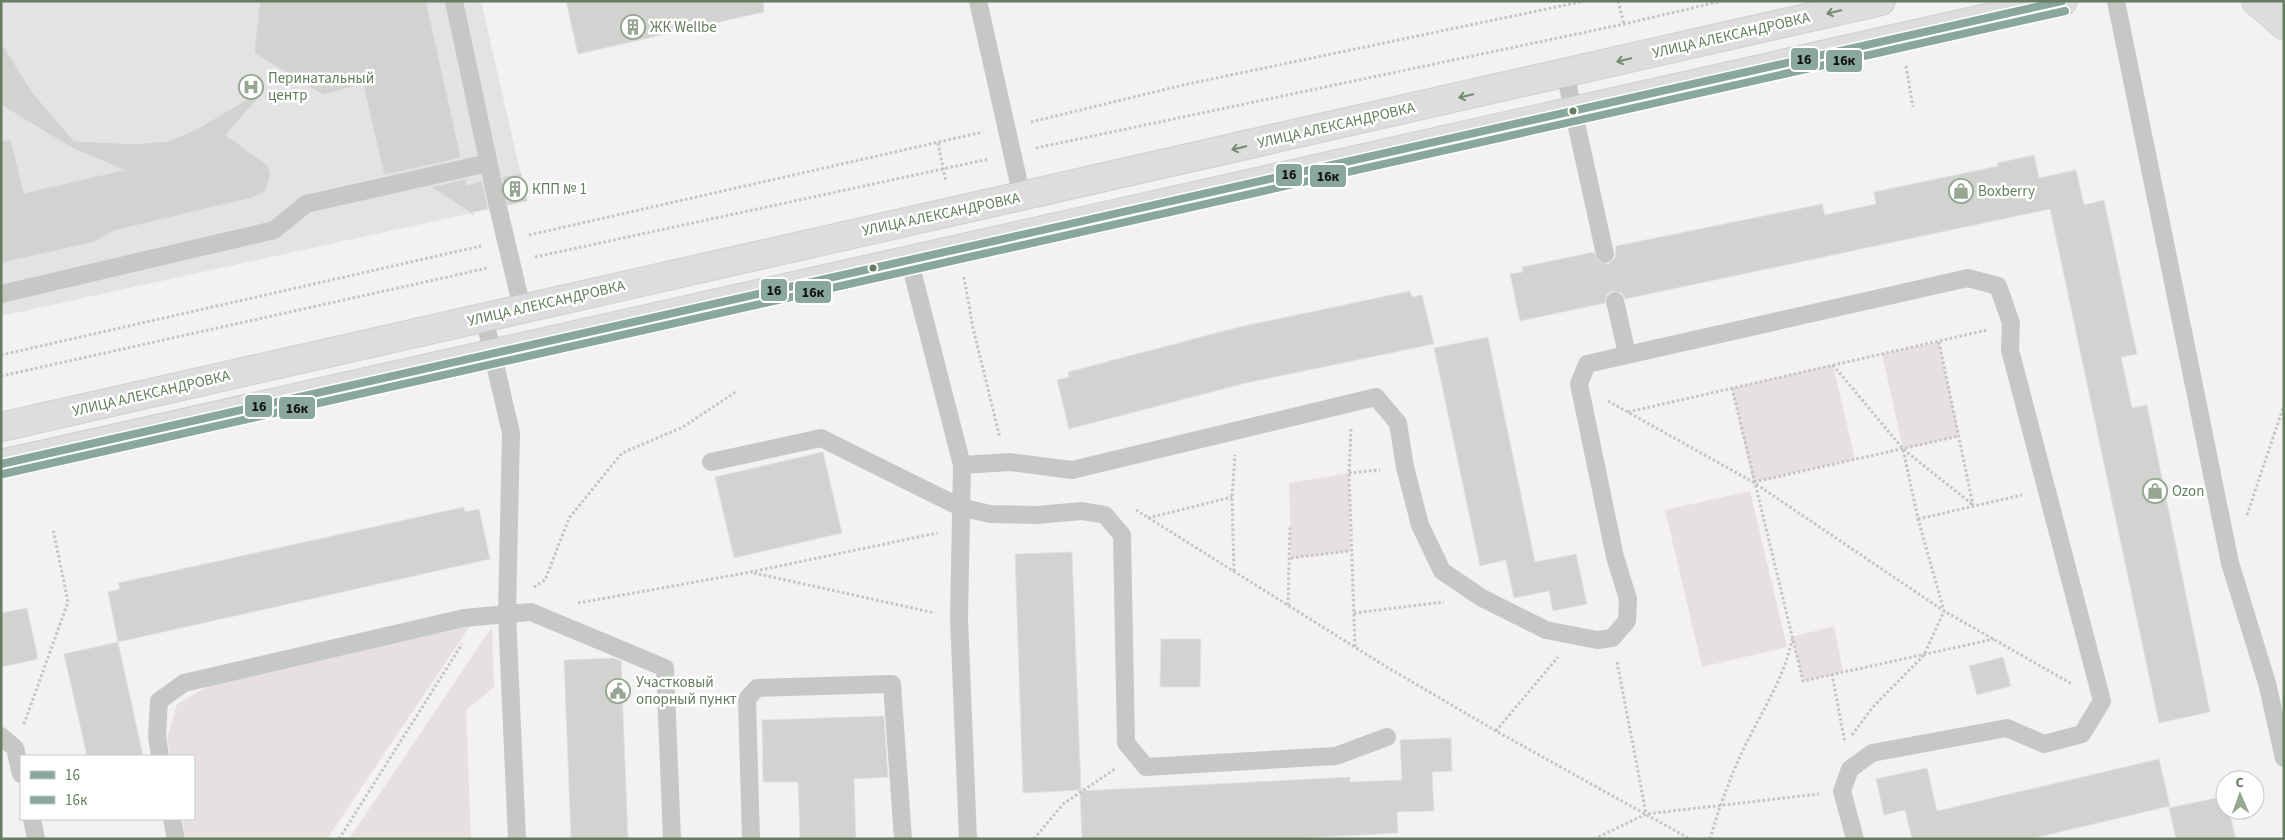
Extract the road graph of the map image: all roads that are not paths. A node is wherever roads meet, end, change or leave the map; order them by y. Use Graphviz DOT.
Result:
graph roads {
  1 [pos="454,1"];
  2 [pos="978,1"];
  3 [pos="1881,1"];
  4 [pos="2063,1"];
  5 [pos="2116,1"];
  6 [pos="2256,1"];
  7 [pos="2284,26"];
  8 [pos="1565,73"];
  9 [pos="1574,111"];
  10 [pos="488,163"];
  11 [pos="1022,197"];
  12 [pos="1605,254"];
  13 [pos="909,259"];
  14 [pos="1,294"];
  15 [pos="1616,301"];
  16 [pos="522,308"];
  17 [pos="484,317"];
  18 [pos="492,353"];
  19 [pos="1628,354"];
  20 [pos="1,428"];
  21 [pos="711,462"];
  22 [pos="1,464"];
  23 [pos="962,465"];
  24 [pos="960,507"];
  25 [pos="507,608"];
  26 [pos="2277,698"];
  27 [pos="1,736"];
  28 [pos="1387,737"];
  29 [pos="160,755"];
  30 [pos="2284,758"];
  31 [pos="20,770"];
  32 [pos="32,820"];
  33 [pos="172,820"];
  34 [pos="36,839"];
  35 [pos="176,839"];
  36 [pos="517,839"];
  37 [pos="672,839"];
  38 [pos="750,839"];
  39 [pos="903,839"];
  40 [pos="968,839"];
  41 [pos="1855,839"];
  1 -- 10 [label="lane"];
  2 -- 11 [label="lane"];
  3 -- 8 [label="main road, УЛИЦА АЛЕКСАНДРОВКА, one-way"];
  4 -- 9 [label="main road"];
  5 -- 26 [label="lane"];
  6 -- 7 [label="main road"];
  8 -- 9 [label="lane"];
  8 -- 11 [label="main road, УЛИЦА АЛЕКСАНДРОВКА, one-way"];
  9 -- 12 [label="lane"];
  9 -- 13 [label="main road"];
  10 -- 14 [label="lane"];
  10 -- 16 [label="lane"];
  11 -- 16 [label="main road, УЛИЦА АЛЕКСАНДРОВКА"];
  13 -- 18 [label="main road"];
  13 -- 23 [label="lane"];
  15 -- 19 [label="lane"];
  16 -- 17 [label="main road, УЛИЦА АЛЕКСАНДРОВКА"];
  17 -- 18 [label="lane"];
  17 -- 20 [label="main road, УЛИЦА АЛЕКСАНДРОВКА"];
  18 -- 22 [label="main road"];
  18 -- 25 [label="lane"];
  19 -- 23 [label="lane"];
  19 -- 41 [label="lane"];
  21 -- 24 [label="lane"];
  23 -- 24 [label="lane"];
  24 -- 28 [label="lane"];
  24 -- 40 [label="lane"];
  25 -- 29 [label="lane"];
  25 -- 36 [label="lane"];
  25 -- 37 [label="lane"];
  26 -- 30 [label="lane"];
  27 -- 31 [label="lane"];
  32 -- 34 [label="lane"];
  33 -- 35 [label="lane"];
  38 -- 39 [label="lane"];
}
